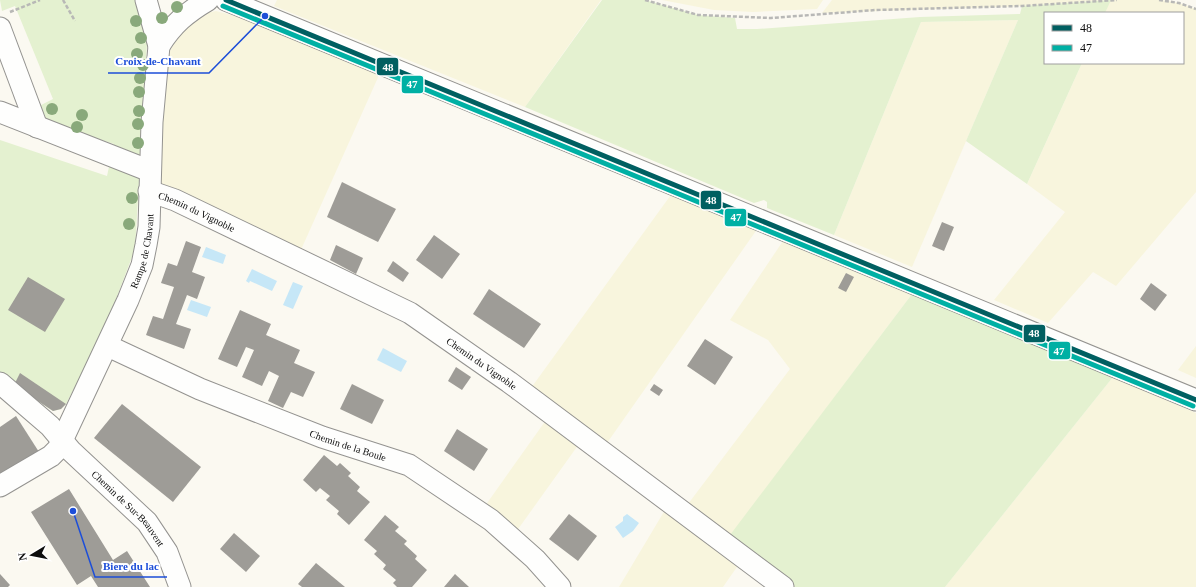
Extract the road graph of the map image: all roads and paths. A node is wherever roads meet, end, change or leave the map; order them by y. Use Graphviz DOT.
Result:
graph roads {
  1 [pos="40,0"];
  2 [pos="63,0"];
  3 [pos="146,0"];
  4 [pos="208,0"];
  5 [pos="226,0"];
  6 [pos="645,0"];
  7 [pos="1117,0"];
  8 [pos="1159,0"];
  9 [pos="1196,9"];
  10 [pos="75,21"];
  11 [pos="2,27"];
  12 [pos="159,46"];
  13 [pos="0,112"];
  14 [pos="37,127"];
  15 [pos="149,181"];
  16 [pos="108,346"];
  17 [pos="0,383"];
  18 [pos="1196,400"];
  19 [pos="62,440"];
  20 [pos="0,486"];
  21 [pos="180,587"];
  22 [pos="560,587"];
  23 [pos="783,587"];
  1 -- 11 [label="path"];
  2 -- 10 [label="path"];
  3 -- 12 [label="street, Rampe de Chavant"];
  4 -- 12 [label="street, Rampe de Chavant"];
  5 -- 18 [label="street"];
  6 -- 7 [label="path"];
  8 -- 9 [label="path"];
  11 -- 14 [label="street"];
  12 -- 15 [label="street, Rampe de Chavant"];
  13 -- 14 [label="street, Chemin du Vignoble"];
  14 -- 15 [label="street, Chemin du Vignoble"];
  15 -- 16 [label="street, Rampe de Chavant"];
  15 -- 23 [label="street, Chemin du Vignoble"];
  16 -- 19 [label="street, Rampe de Chavant"];
  16 -- 22 [label="street, Chemin de la Boule"];
  17 -- 19 [label="street, Chemin de Sur-Beauvent"];
  19 -- 20 [label="street, Rampe de Chavant"];
  19 -- 21 [label="street, Chemin de Sur-Beauvent"];
}
